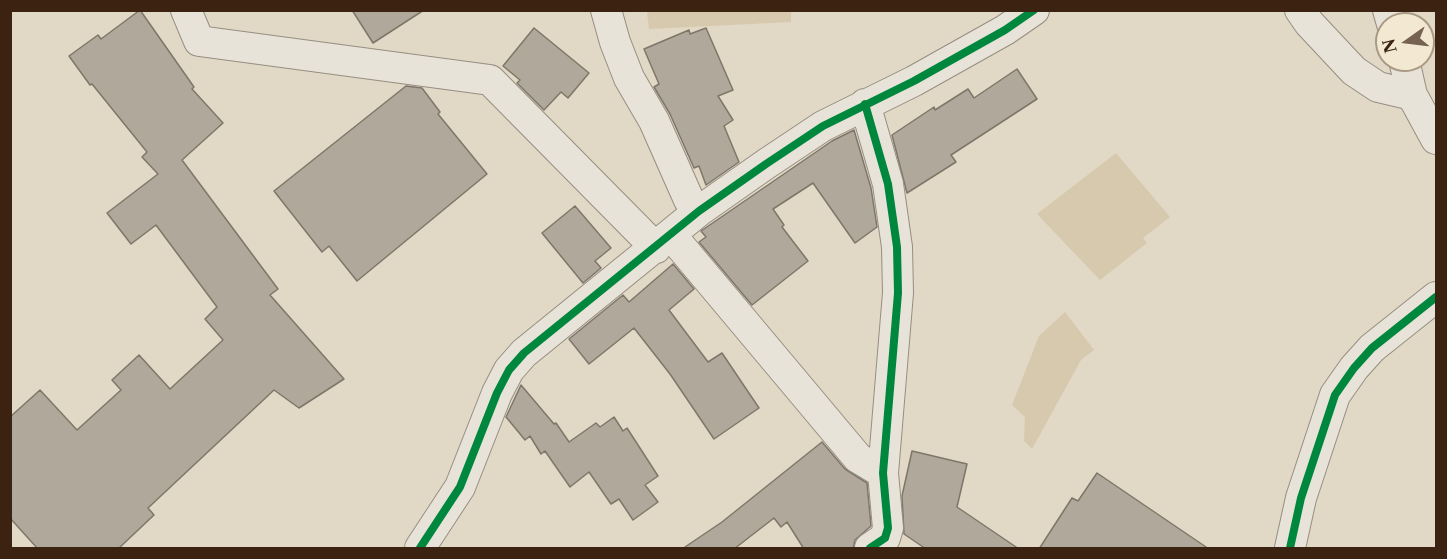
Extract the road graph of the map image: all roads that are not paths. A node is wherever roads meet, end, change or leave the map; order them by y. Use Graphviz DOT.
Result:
graph roads {
  1 [pos="186,10"];
  2 [pos="606,10"];
  3 [pos="1034,10"];
  4 [pos="1300,10"];
  5 [pos="1407,72"];
  6 [pos="1412,95"];
  7 [pos="865,104"];
  8 [pos="1437,139"];
  9 [pos="699,211"];
  10 [pos="663,241"];
  11 [pos="1437,297"];
  12 [pos="883,473"];
  13 [pos="886,545"];
  14 [pos="420,549"];
  15 [pos="1290,549"];
  1 -- 10 [label="street"];
  2 -- 9 [label="street"];
  3 -- 7 [label="street"];
  4 -- 6 [label="street"];
  5 -- 6 [label="street"];
  6 -- 8 [label="street"];
  7 -- 9 [label="street"];
  7 -- 12 [label="street"];
  9 -- 10 [label="street"];
  10 -- 12 [label="street"];
  10 -- 14 [label="street"];
  11 -- 15 [label="street"];
  12 -- 13 [label="street"];
}
